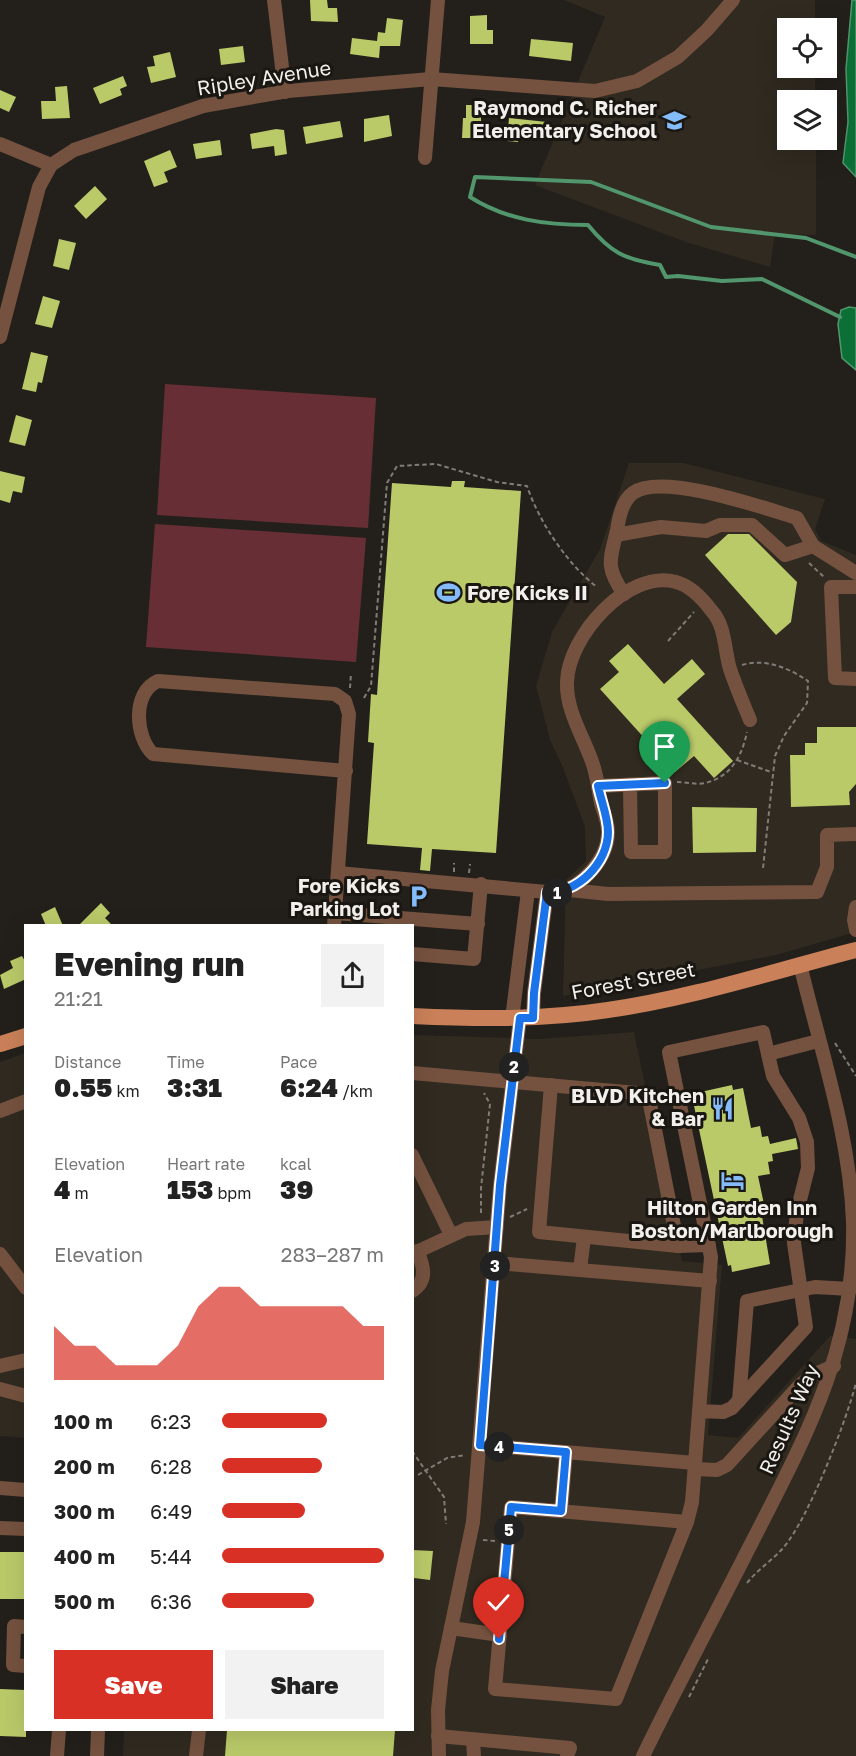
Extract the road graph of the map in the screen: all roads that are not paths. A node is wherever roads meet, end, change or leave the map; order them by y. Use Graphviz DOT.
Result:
graph roads {
  1 [pos="274,0"];
  2 [pos="438,0"];
  3 [pos="733,0"];
  4 [pos="431,79"];
  5 [pos="285,92"];
  6 [pos="0,144"];
  7 [pos="425,158"];
  8 [pos="51,165"];
  9 [pos="0,337"];
  10 [pos="616,536"];
  11 [pos="813,546"];
  12 [pos="856,573"];
  13 [pos="856,586"];
  14 [pos="624,594"];
  15 [pos="856,679"];
  16 [pos="750,720"];
  17 [pos="346,771"];
  18 [pos="630,785"];
  19 [pos="598,786"];
  20 [pos="856,834"];
  21 [pos="338,873"];
  22 [pos="481,884"];
  23 [pos="570,890"];
  24 [pos="537,892"];
  25 [pos="856,907"];
  26 [pos="334,919"];
  27 [pos="478,924"];
  28 [pos="856,930"];
  29 [pos="856,950"];
  30 [pos="414,954"];
  31 [pos="800,964"];
  32 [pos="414,1016"];
  33 [pos="522,1018"];
  34 [pos="24,1037"];
  35 [pos="818,1041"];
  36 [pos="0,1044"];
  37 [pos="768,1054"];
  38 [pos="414,1073"];
  39 [pos="513,1082"];
  40 [pos="551,1085"];
  41 [pos="24,1106"];
  42 [pos="0,1112"];
  43 [pos="414,1159"];
  44 [pos="502,1223"];
  45 [pos="451,1235"];
  46 [pos="584,1236"];
  47 [pos="709,1245"];
  48 [pos="678,1246"];
  49 [pos="415,1252"];
  50 [pos="0,1254"];
  51 [pos="495,1263"];
  52 [pos="580,1270"];
  53 [pos="710,1281"];
  54 [pos="24,1285"];
  55 [pos="414,1289"];
  56 [pos="801,1289"];
  57 [pos="850,1289"];
  58 [pos="24,1360"];
  59 [pos="0,1366"];
  60 [pos="834,1366"];
  61 [pos="0,1389"];
  62 [pos="24,1395"];
  63 [pos="739,1401"];
  64 [pos="699,1411"];
  65 [pos="476,1450"];
  66 [pos="566,1452"];
  67 [pos="695,1466"];
  68 [pos="0,1488"];
  69 [pos="24,1490"];
  70 [pos="561,1511"];
  71 [pos="687,1522"];
  72 [pos="0,1528"];
  73 [pos="24,1529"];
  74 [pos="24,1627"];
  75 [pos="451,1628"];
  76 [pos="500,1635"];
  77 [pos="24,1666"];
  78 [pos="58,1731"];
  79 [pos="98,1731"];
  80 [pos="199,1731"];
  81 [pos="438,1737"];
  82 [pos="473,1740"];
  83 [pos="57,1756"];
  84 [pos="97,1756"];
  85 [pos="196,1756"];
  86 [pos="439,1756"];
  87 [pos="474,1756"];
  88 [pos="567,1756"];
  89 [pos="643,1756"];
  1 -- 5 [label="street"];
  2 -- 4 [label="street"];
  3 -- 4 [label="street, Ripley Avenue"];
  4 -- 5 [label="street, Ripley Avenue"];
  4 -- 7 [label="street"];
  5 -- 8 [label="street, Ripley Avenue"];
  6 -- 8 [label="street"];
  8 -- 9 [label="street"];
  10 -- 11 [label="street"];
  10 -- 11 [label="street"];
  10 -- 14 [label="street"];
  11 -- 12 [label="street"];
  13 -- 15 [label="street"];
  14 -- 16 [label="street"];
  14 -- 19 [label="street"];
  17 -- 17 [label="street"];
  17 -- 21 [label="street"];
  18 -- 18 [label="street"];
  18 -- 19 [label="street"];
  19 -- 23 [label="street"];
  20 -- 23 [label="street"];
  21 -- 22 [label="street"];
  21 -- 26 [label="street"];
  22 -- 24 [label="street"];
  22 -- 27 [label="street"];
  23 -- 24 [label="street"];
  24 -- 33 [label="street"];
  24 -- 33 [label="street"];
  25 -- 28 [label="street"];
  26 -- 27 [label="street"];
  27 -- 30 [label="street"];
  29 -- 31 [label="main road, Forest Street"];
  31 -- 33 [label="main road, Forest Street"];
  31 -- 35 [label="street, Results Way"];
  32 -- 33 [label="main road, Forest Street"];
  33 -- 39 [label="street"];
  34 -- 36 [label="main road"];
  35 -- 37 [label="street"];
  35 -- 57 [label="street, Results Way"];
  37 -- 47 [label="street"];
  37 -- 56 [label="street"];
  38 -- 39 [label="street"];
  39 -- 40 [label="street"];
  39 -- 44 [label="street"];
  40 -- 46 [label="street"];
  40 -- 48 [label="street"];
  41 -- 42 [label="street"];
  43 -- 45 [label="street"];
  44 -- 45 [label="street"];
  44 -- 51 [label="street"];
  45 -- 49 [label="street"];
  46 -- 48 [label="street"];
  46 -- 52 [label="street"];
  47 -- 48 [label="street"];
  47 -- 53 [label="street"];
  49 -- 55 [label="street"];
  50 -- 54 [label="street"];
  51 -- 52 [label="street"];
  51 -- 65 [label="street"];
  52 -- 53 [label="street"];
  53 -- 64 [label="street"];
  56 -- 57 [label="street"];
  56 -- 63 [label="street"];
  56 -- 63 [label="street"];
  57 -- 60 [label="street, Results Way"];
  58 -- 59 [label="street"];
  60 -- 67 [label="street"];
  60 -- 89 [label="street, Results Way"];
  61 -- 62 [label="street"];
  63 -- 64 [label="street"];
  64 -- 67 [label="street"];
  65 -- 66 [label="street"];
  65 -- 75 [label="street"];
  66 -- 67 [label="street"];
  66 -- 70 [label="street"];
  67 -- 71 [label="street"];
  68 -- 69 [label="street"];
  70 -- 71 [label="street"];
  70 -- 76 [label="street"];
  71 -- 76 [label="street"];
  72 -- 73 [label="street"];
  74 -- 77 [label="street"];
  75 -- 76 [label="street"];
  75 -- 81 [label="street"];
  78 -- 83 [label="street"];
  79 -- 84 [label="street"];
  80 -- 85 [label="street"];
  81 -- 82 [label="street"];
  81 -- 86 [label="street"];
  82 -- 87 [label="street"];
  82 -- 88 [label="street"];
}
